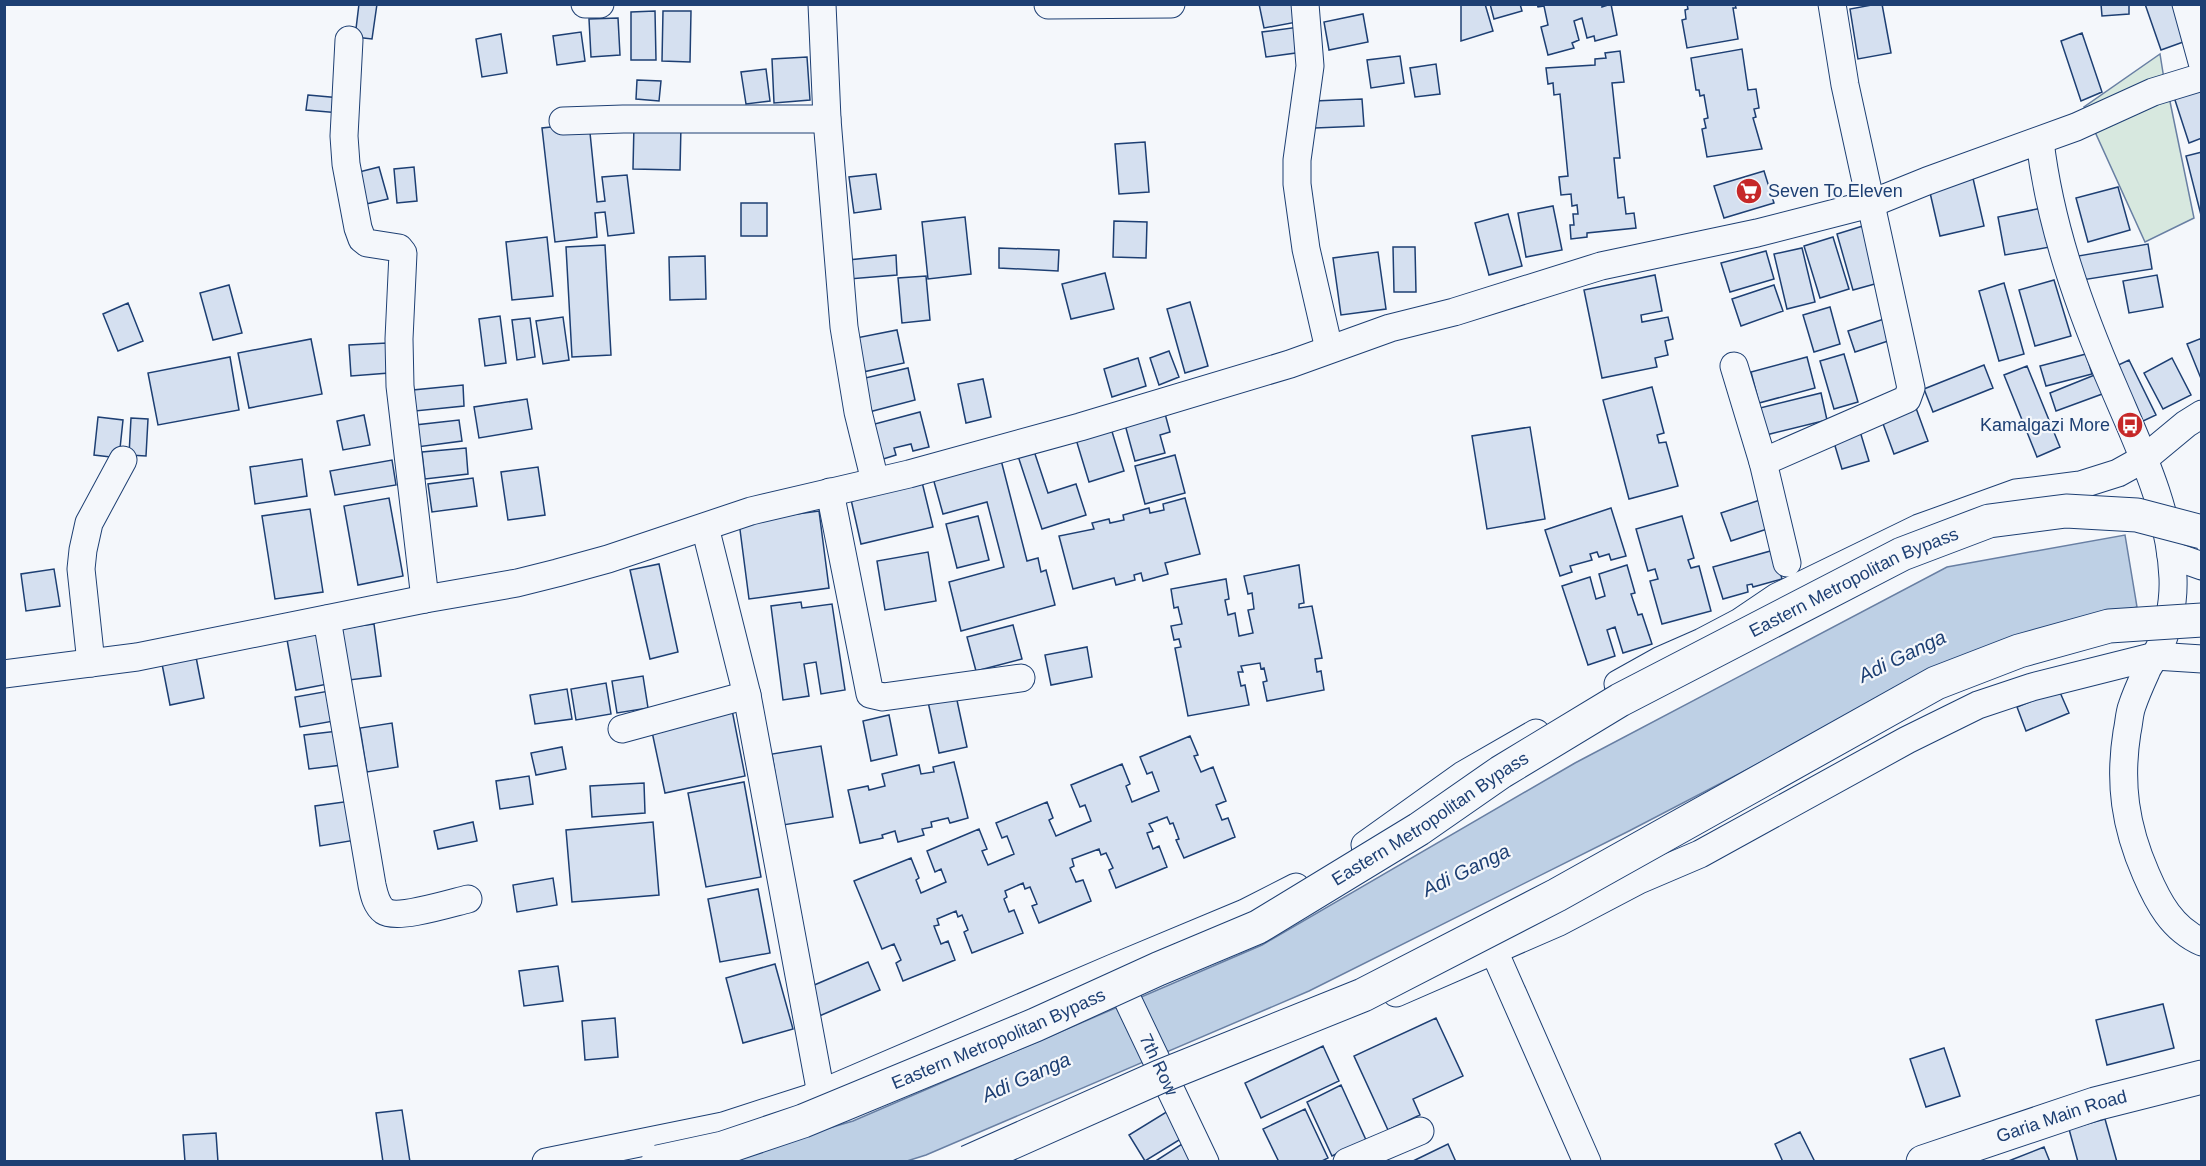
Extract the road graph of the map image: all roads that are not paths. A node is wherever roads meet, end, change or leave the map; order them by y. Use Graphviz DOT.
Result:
graph roads {
  1 [pos="585,4"];
  2 [pos="600,4"];
  3 [pos="822,4"];
  4 [pos="1047,4"];
  5 [pos="1171,4"];
  6 [pos="1305,4"];
  7 [pos="2186,4"];
  8 [pos="1837,6"];
  9 [pos="349,40"];
  10 [pos="2202,62"];
  11 [pos="2202,77"];
  12 [pos="827,119"];
  13 [pos="563,121"];
  14 [pos="2040,141"];
  15 [pos="1870,204"];
  16 [pos="1329,349"];
  17 [pos="1734,366"];
  18 [pos="2202,414"];
  19 [pos="2145,458"];
  20 [pos="123,460"];
  21 [pos="1763,462"];
  22 [pos="874,481"];
  23 [pos="830,492"];
  24 [pos="705,527"];
  25 [pos="2202,532"];
  26 [pos="2171,555"];
  27 [pos="1787,563"];
  28 [pos="2202,566"];
  29 [pos="424,599"];
  30 [pos="327,619"];
  31 [pos="2202,620"];
  32 [pos="2155,656"];
  33 [pos="2202,659"];
  34 [pos="91,663"];
  35 [pos="4,674"];
  36 [pos="1021,678"];
  37 [pos="747,695"];
  38 [pos="622,729"];
  39 [pos="468,899"];
  40 [pos="2202,942"];
  41 [pos="1494,951"];
  42 [pos="1113,968"];
  43 [pos="2202,1077"];
  44 [pos="1171,1089"];
  45 [pos="821,1094"];
  46 [pos="1420,1131"];
  47 [pos="546,1161"];
  48 [pos="658,1161"];
  49 [pos="968,1161"];
  50 [pos="995,1161"];
  51 [pos="1205,1161"];
  52 [pos="1347,1161"];
  53 [pos="1587,1161"];
  54 [pos="1923,1161"];
  1 -- 2 [label="street"];
  3 -- 12 [label="street"];
  4 -- 5 [label="street"];
  6 -- 16 [label="street"];
  7 -- 10 [label="street"];
  8 -- 15 [label="street"];
  9 -- 29 [label="street"];
  11 -- 14 [label="street"];
  12 -- 13 [label="street"];
  12 -- 22 [label="street"];
  14 -- 15 [label="street"];
  14 -- 19 [label="street"];
  15 -- 16 [label="street"];
  15 -- 21 [label="street"];
  16 -- 22 [label="street"];
  17 -- 21 [label="street"];
  18 -- 19 [label="street"];
  19 -- 26 [label="street"];
  19 -- 42 [label="street"];
  20 -- 34 [label="street"];
  21 -- 27 [label="street"];
  22 -- 23 [label="street"];
  23 -- 24 [label="street"];
  23 -- 36 [label="street"];
  24 -- 29 [label="street"];
  24 -- 37 [label="street"];
  25 -- 48 [label="main road, Eastern Metropolitan Bypass, bridge"];
  26 -- 28 [label="street"];
  26 -- 32 [label="street"];
  29 -- 30 [label="street"];
  30 -- 34 [label="street"];
  30 -- 39 [label="street"];
  31 -- 49 [label="main road, bridge"];
  32 -- 33 [label="street"];
  32 -- 40 [label="street"];
  32 -- 41 [label="street"];
  34 -- 35 [label="street"];
  37 -- 38 [label="street"];
  37 -- 45 [label="street"];
  41 -- 44 [label="street"];
  41 -- 53 [label="street"];
  42 -- 44 [label="street, 7th Row"];
  42 -- 45 [label="street"];
  43 -- 54 [label="main road, Garia Main Road"];
  44 -- 50 [label="street"];
  44 -- 51 [label="street, 7th Row"];
  45 -- 47 [label="street"];
  46 -- 52 [label="street"];
}
